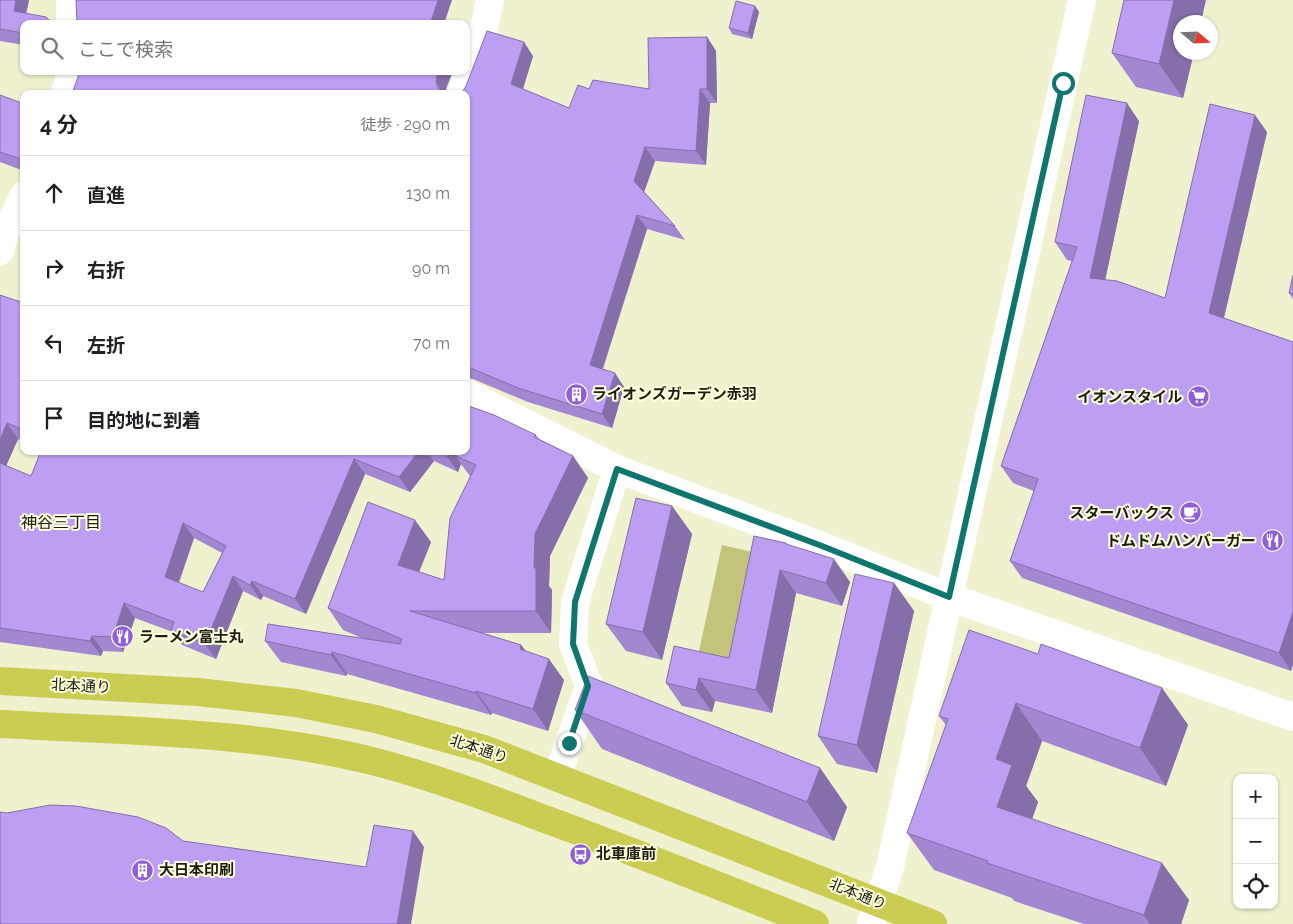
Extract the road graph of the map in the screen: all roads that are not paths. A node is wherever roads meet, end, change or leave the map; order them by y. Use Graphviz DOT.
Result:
graph roads {
  1 [pos="70,0"];
  2 [pos="490,0"];
  3 [pos="1082,0"];
  4 [pos="70,20"];
  5 [pos="470,69"];
  6 [pos="70,75"];
  7 [pos="468,75"];
  8 [pos="66,90"];
  9 [pos="462,90"];
  10 [pos="20,205"];
  11 [pos="7,239"];
  12 [pos="470,395"];
  13 [pos="617,469"];
  14 [pos="949,597"];
  15 [pos="0,681"];
  16 [pos="1293,718"];
  17 [pos="0,724"];
  18 [pos="557,777"];
  19 [pos="875,913"];
  20 [pos="815,924"];
  21 [pos="933,924"];
  1 -- 4 [label="street"];
  2 -- 5 [label="street"];
  3 -- 14 [label="street"];
  6 -- 8 [label="street"];
  7 -- 9 [label="street"];
  10 -- 11 [label="street"];
  12 -- 13 [label="street"];
  13 -- 14 [label="street"];
  13 -- 18 [label="street"];
  14 -- 16 [label="street"];
  14 -- 19 [label="street"];
  15 -- 18 [label="highway, 北本通り"];
  17 -- 20 [label="highway"];
  18 -- 19 [label="highway, 北本通り"];
  19 -- 21 [label="highway, 北本通り"];
}
